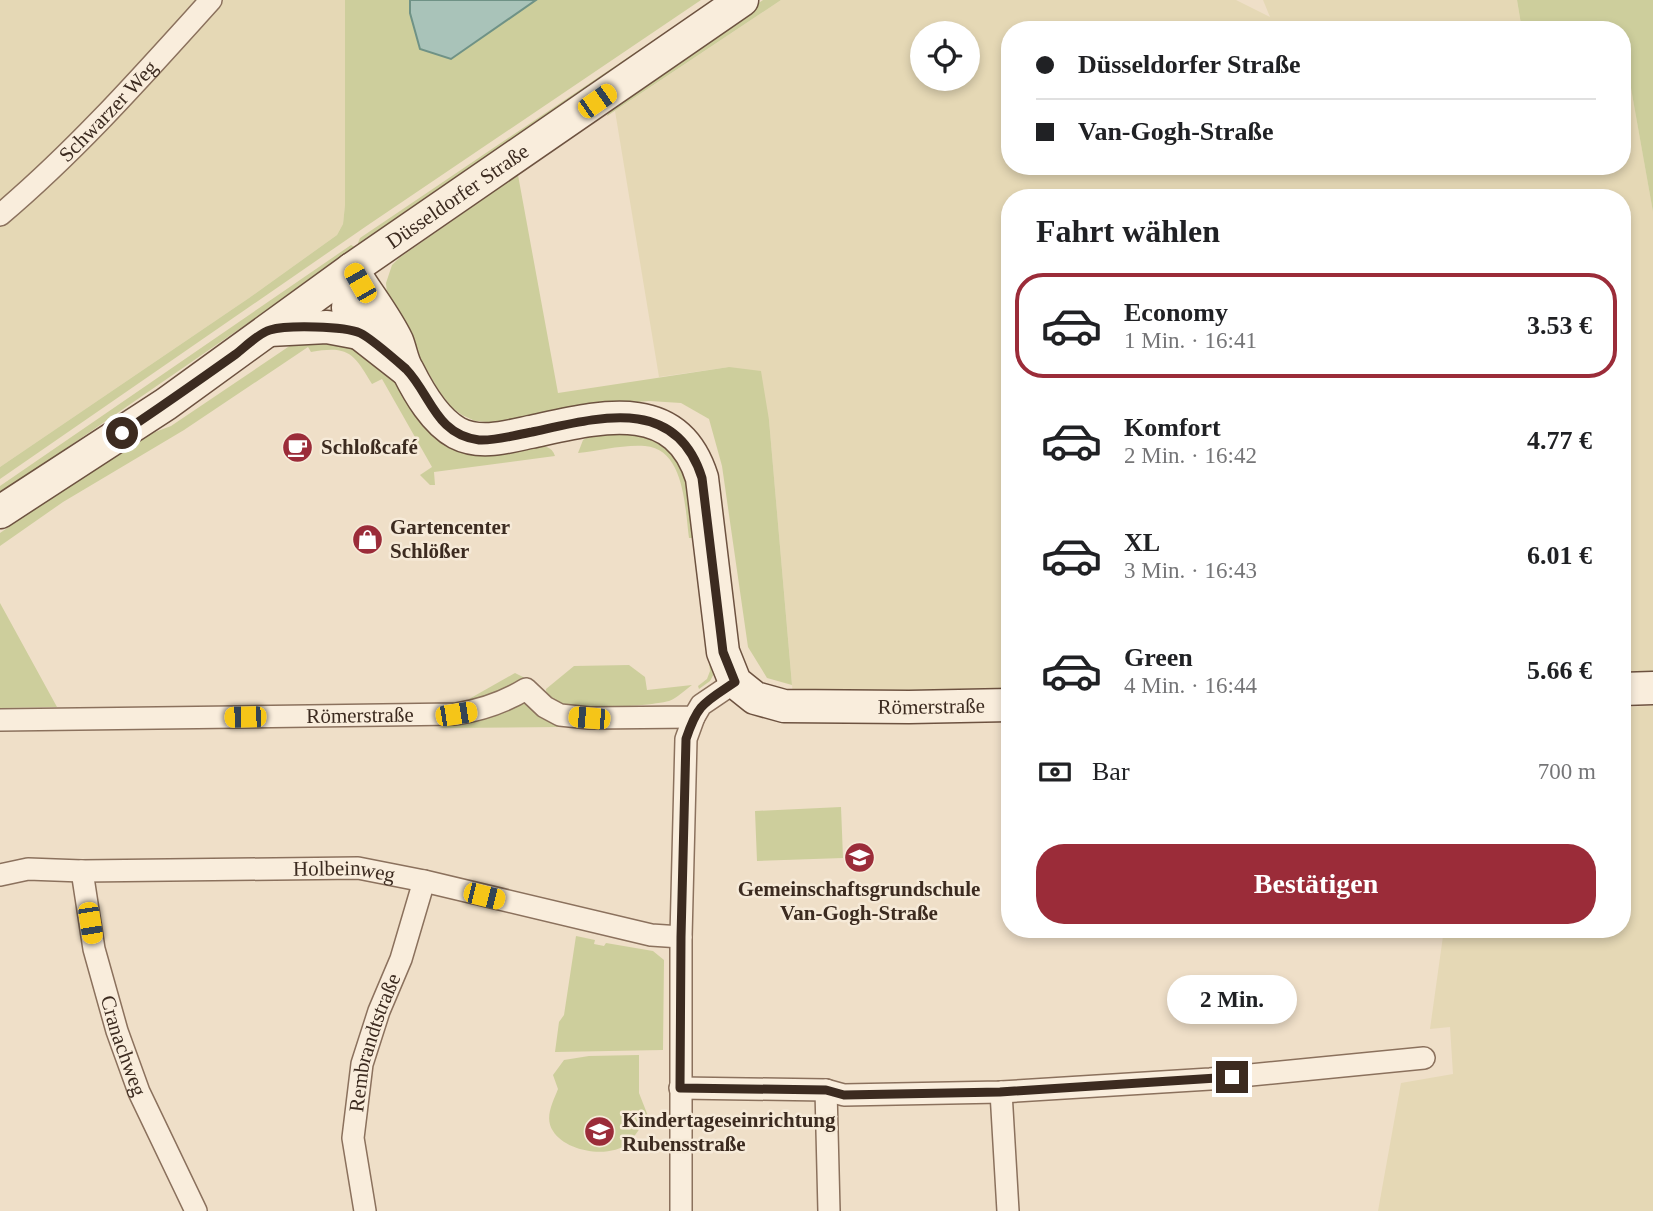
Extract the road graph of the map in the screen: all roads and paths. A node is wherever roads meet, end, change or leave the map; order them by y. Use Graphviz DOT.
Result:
graph roads {
  1 [pos="211,0"];
  2 [pos="742,0"];
  3 [pos="0,215"];
  4 [pos="352,269"];
  5 [pos="269,330"];
  6 [pos="359,333"];
  7 [pos="407,370"];
  8 [pos="0,512"];
  9 [pos="735,682"];
  10 [pos="1653,688"];
  11 [pos="1631,689"];
  12 [pos="1001,705"];
  13 [pos="694,717"];
  14 [pos="0,720"];
  15 [pos="82,871"];
  16 [pos="0,875"];
  17 [pos="424,881"];
  18 [pos="681,937"];
  19 [pos="1424,1058"];
  20 [pos="680,1088"];
  21 [pos="826,1090"];
  22 [pos="1000,1092"];
  23 [pos="197,1211"];
  24 [pos="365,1211"];
  25 [pos="681,1211"];
  26 [pos="829,1211"];
  27 [pos="1007,1211"];
  1 -- 3 [label="street, Schwarzer Weg"];
  2 -- 4 [label="street, Düsseldorfer Straße"];
  4 -- 5 [label="street, Düsseldorfer Straße"];
  4 -- 6 [label="street"];
  4 -- 7 [label="street"];
  5 -- 6 [label="street"];
  5 -- 8 [label="street, Düsseldorfer Straße"];
  6 -- 7 [label="street"];
  7 -- 9 [label="street"];
  9 -- 12 [label="street, Römerstraße"];
  9 -- 13 [label="street"];
  10 -- 11 [label="street"];
  13 -- 14 [label="street, Römerstraße"];
  13 -- 18 [label="street"];
  15 -- 16 [label="street, Holbeinweg"];
  15 -- 17 [label="street, Holbeinweg"];
  15 -- 23 [label="street, Cranachweg"];
  17 -- 18 [label="street, Holbeinweg"];
  17 -- 24 [label="street, Rembrandtstraße"];
  18 -- 20 [label="street"];
  19 -- 22 [label="street"];
  20 -- 21 [label="street"];
  20 -- 25 [label="street"];
  21 -- 22 [label="street"];
  21 -- 26 [label="street"];
  22 -- 27 [label="street"];
}
